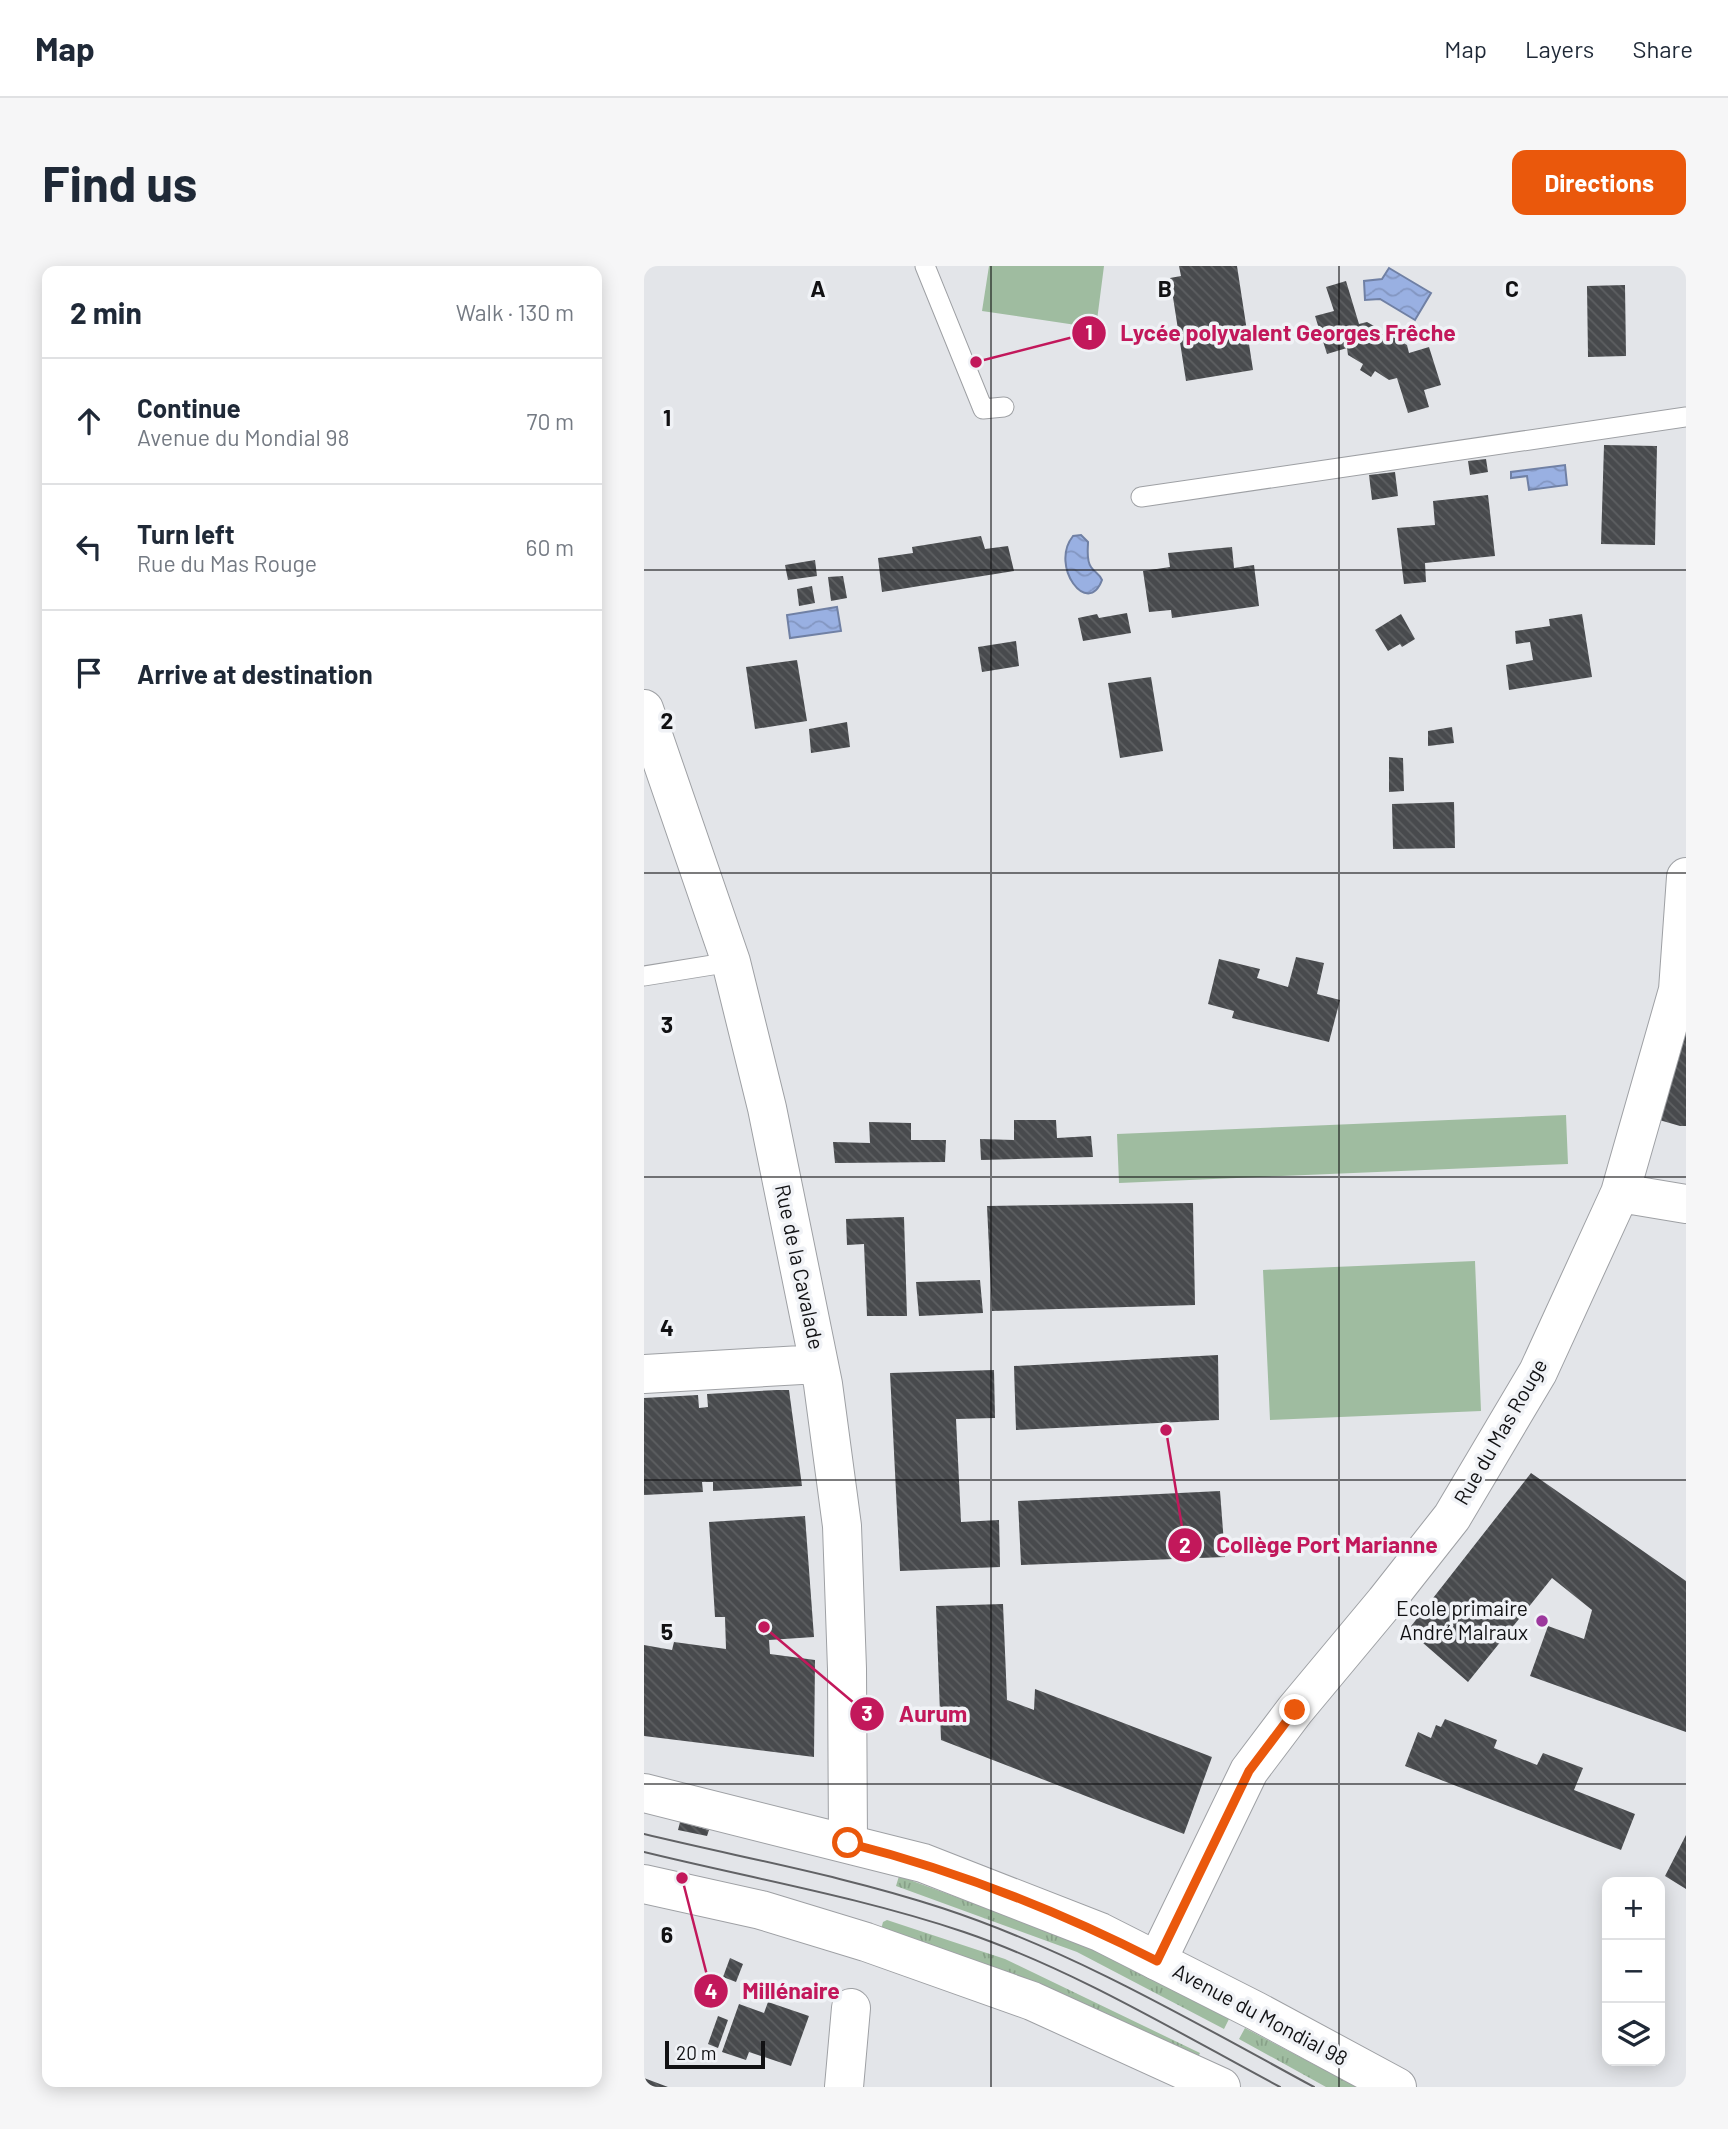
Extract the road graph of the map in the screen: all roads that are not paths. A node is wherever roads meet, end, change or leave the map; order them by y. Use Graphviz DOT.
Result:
graph roads {
  1 [pos="925,266"];
  2 [pos="1004,407"];
  3 [pos="1686,417"];
  4 [pos="1141,497"];
  5 [pos="644,709"];
  6 [pos="1686,877"];
  7 [pos="731,962"];
  8 [pos="644,976"];
  9 [pos="1620,1193"];
  10 [pos="1686,1204"];
  11 [pos="819,1364"];
  12 [pos="644,1374"];
  13 [pos="644,1793"];
  14 [pos="848,1843"];
  15 [pos="644,1884"];
  16 [pos="1157,1961"];
  17 [pos="851,2008"];
  18 [pos="844,2087"];
  19 [pos="1221,2087"];
  20 [pos="1397,2087"];
  1 -- 2 [label="lane"];
  3 -- 4 [label="lane"];
  5 -- 7 [label="street, Rue de la Cavalade"];
  6 -- 9 [label="street, Rue du Mas Rouge"];
  7 -- 8 [label="lane"];
  7 -- 11 [label="street, Rue de la Cavalade"];
  9 -- 10 [label="street"];
  9 -- 16 [label="street, Rue du Mas Rouge"];
  11 -- 12 [label="street"];
  11 -- 14 [label="street, Rue de la Cavalade"];
  13 -- 14 [label="street, Avenue du Mondial 98"];
  14 -- 16 [label="street, Avenue du Mondial 98"];
  15 -- 19 [label="street"];
  16 -- 20 [label="street, Avenue du Mondial 98"];
  17 -- 18 [label="street"];
}
